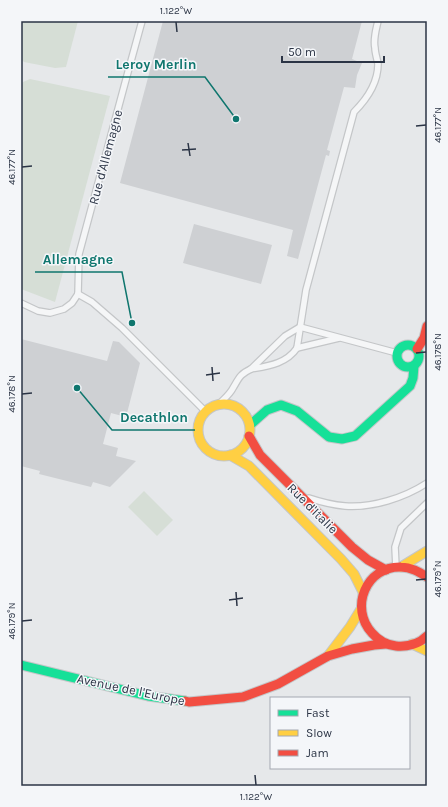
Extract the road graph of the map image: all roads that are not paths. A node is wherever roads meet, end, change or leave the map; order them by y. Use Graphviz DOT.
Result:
graph roads {
  1 [pos="142,21"];
  2 [pos="378,21"];
  3 [pos="78,294"];
  4 [pos="21,303"];
  5 [pos="427,326"];
  6 [pos="300,327"];
  7 [pos="342,338"];
  8 [pos="297,348"];
  9 [pos="417,349"];
  10 [pos="397,353"];
  11 [pos="414,366"];
  12 [pos="251,369"];
  13 [pos="220,403"];
  14 [pos="205,411"];
  15 [pos="250,425"];
  16 [pos="249,436"];
  17 [pos="230,455"];
  18 [pos="427,483"];
  19 [pos="301,496"];
  20 [pos="427,503"];
  21 [pos="427,551"];
  22 [pos="399,567"];
  23 [pos="386,570"];
  24 [pos="427,577"];
  25 [pos="363,592"];
  26 [pos="361,609"];
  27 [pos="427,636"];
  28 [pos="386,644"];
  29 [pos="412,644"];
  30 [pos="427,651"];
  31 [pos="328,656"];
  32 [pos="21,664"];
  1 -- 3 [label="lane, Rue d'Allemagne"];
  2 -- 6 [label="lane"];
  3 -- 4 [label="lane"];
  3 -- 14 [label="lane"];
  5 -- 9 [label="street"];
  6 -- 7 [label="lane"];
  6 -- 8 [label="lane"];
  6 -- 12 [label="lane"];
  7 -- 8 [label="lane"];
  7 -- 10 [label="lane"];
  8 -- 12 [label="lane"];
  9 -- 10 [label="street"];
  9 -- 11 [label="street"];
  10 -- 11 [label="street"];
  11 -- 15 [label="street"];
  12 -- 13 [label="lane"];
  13 -- 14 [label="street"];
  13 -- 15 [label="street"];
  14 -- 17 [label="street"];
  15 -- 16 [label="street"];
  16 -- 17 [label="street"];
  16 -- 19 [label="street, Rue d'Italie"];
  17 -- 25 [label="street, Rue d'Italie"];
  18 -- 19 [label="lane"];
  19 -- 23 [label="street, Rue d'Italie"];
  20 -- 22 [label="lane"];
  21 -- 22 [label="street"];
  22 -- 23 [label="street"];
  22 -- 24 [label="street"];
  23 -- 25 [label="street"];
  25 -- 26 [label="street"];
  26 -- 28 [label="street"];
  26 -- 31 [label="street, Avenue de l'Europe"];
  27 -- 29 [label="street"];
  28 -- 29 [label="street, Avenue de l'Europe"];
  28 -- 31 [label="street, Avenue de l'Europe"];
  29 -- 30 [label="street"];
  31 -- 32 [label="street, Avenue de l'Europe"];
}
